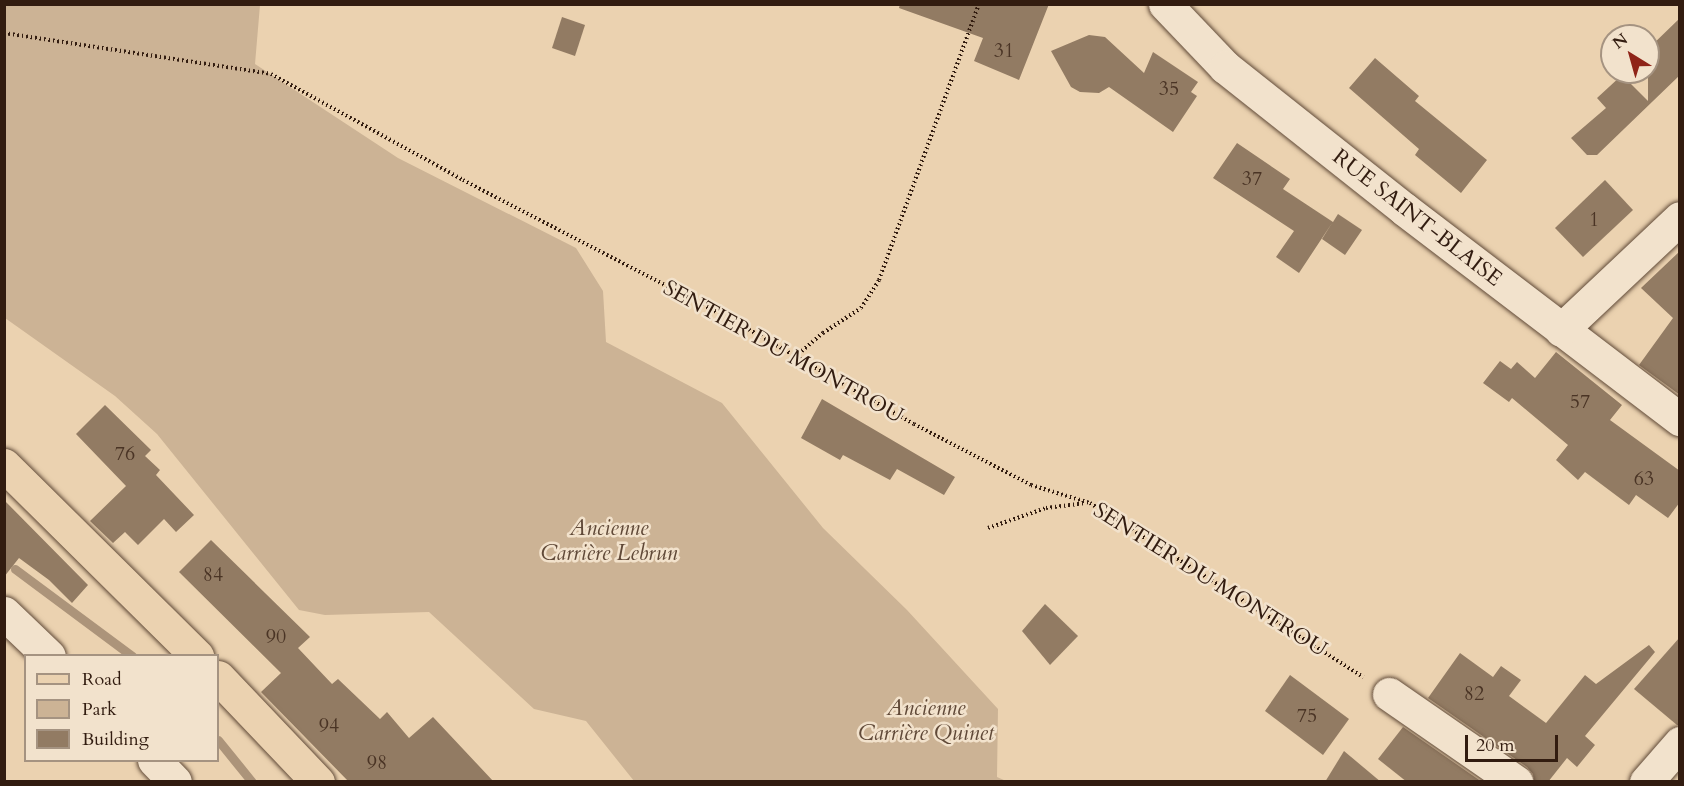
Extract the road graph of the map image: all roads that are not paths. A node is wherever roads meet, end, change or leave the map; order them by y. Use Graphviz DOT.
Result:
graph roads {
  1 [pos="1165,4"];
  2 [pos="1680,218"];
  3 [pos="1562,330"];
  4 [pos="1680,419"];
  5 [pos="4,465"];
  6 [pos="4,613"];
  7 [pos="47,654"];
  8 [pos="195,654"];
  9 [pos="219,678"];
  10 [pos="1389,694"];
  11 [pos="1680,743"];
  12 [pos="156,762"];
  13 [pos="175,782"];
  14 [pos="318,782"];
  15 [pos="1516,782"];
  16 [pos="1646,782"];
  1 -- 3 [label="street, RUE SAINT-BLAISE"];
  2 -- 3 [label="street"];
  3 -- 4 [label="street, RUE SAINT-BLAISE"];
  5 -- 8 [label="main road"];
  6 -- 7 [label="street"];
  9 -- 14 [label="main road"];
  10 -- 15 [label="street"];
  11 -- 16 [label="street"];
  12 -- 13 [label="street"];
}
